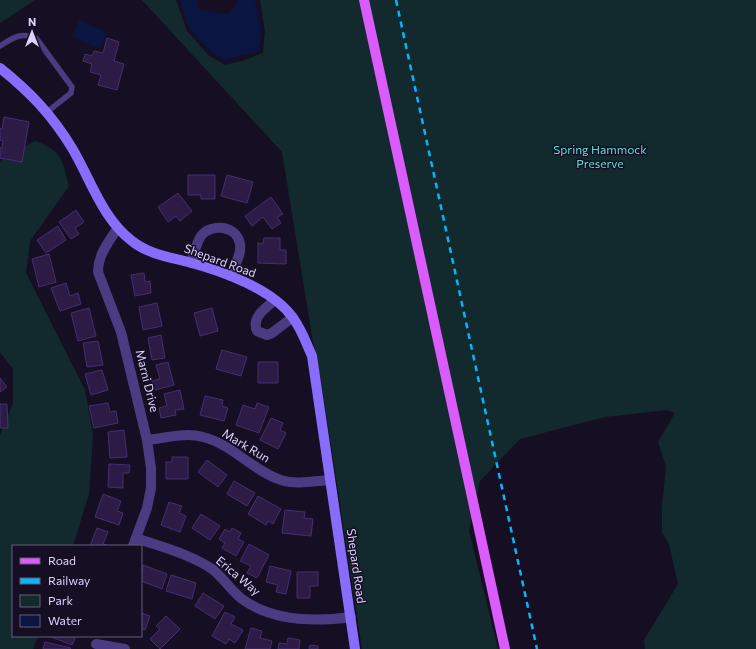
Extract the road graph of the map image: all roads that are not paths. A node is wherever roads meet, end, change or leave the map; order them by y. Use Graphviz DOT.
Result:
graph roads {
  1 [pos="364,0"];
  2 [pos="0,46"];
  3 [pos="0,68"];
  4 [pos="47,112"];
  5 [pos="116,228"];
  6 [pos="191,262"];
  7 [pos="230,276"];
  8 [pos="275,300"];
  9 [pos="293,317"];
  10 [pos="147,440"];
  11 [pos="330,480"];
  12 [pos="135,542"];
  13 [pos="351,617"];
  14 [pos="96,643"];
  15 [pos="125,649"];
  16 [pos="355,649"];
  17 [pos="505,649"];
  1 -- 17 [label="main road"];
  2 -- 4 [label="lane"];
  3 -- 4 [label="street, Shepard Road"];
  4 -- 5 [label="street, Shepard Road"];
  5 -- 6 [label="street, Shepard Road"];
  5 -- 10 [label="street, Marni Drive"];
  6 -- 7 [label="street, Shepard Road"];
  6 -- 7 [label="street"];
  7 -- 8 [label="street, Shepard Road"];
  8 -- 9 [label="street, Shepard Road"];
  8 -- 9 [label="street"];
  9 -- 11 [label="street, Shepard Road"];
  10 -- 11 [label="street, Mark Run"];
  10 -- 12 [label="street, Marni Drive"];
  11 -- 13 [label="street, Shepard Road"];
  12 -- 13 [label="street, Erica Way"];
  13 -- 16 [label="street, Shepard Road"];
  14 -- 15 [label="street"];
}
